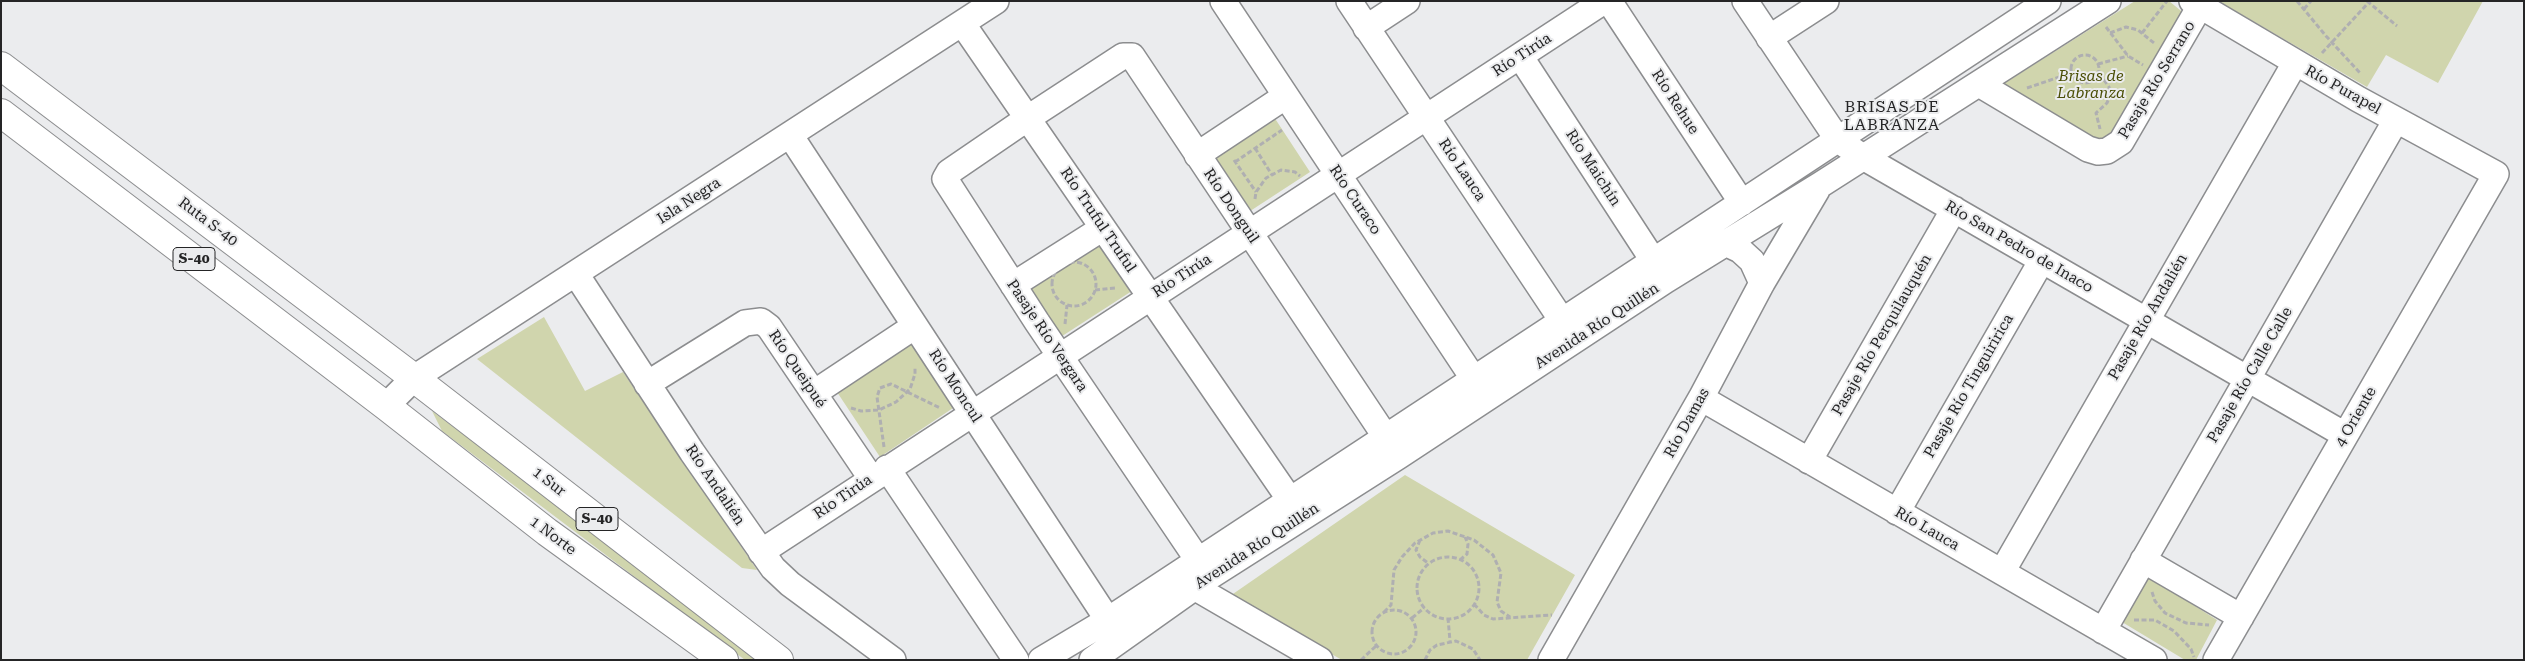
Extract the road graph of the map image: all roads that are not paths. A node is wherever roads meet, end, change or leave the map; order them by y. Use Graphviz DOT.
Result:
graph roads {
  1 [pos="996,1"];
  2 [pos="1223,1"];
  3 [pos="1349,1"];
  4 [pos="1407,1"];
  5 [pos="1604,1"];
  6 [pos="1609,1"];
  7 [pos="1745,1"];
  8 [pos="1826,1"];
  9 [pos="2048,1"];
  10 [pos="2196,4"];
  11 [pos="2101,6"];
  12 [pos="962,23"];
  13 [pos="1366,28"];
  14 [pos="1769,38"];
  15 [pos="1520,56"];
  16 [pos="1,66"];
  17 [pos="2300,66"];
  18 [pos="1979,84"];
  19 [pos="1286,96"];
  20 [pos="1,113"];
  21 [pos="1427,116"];
  22 [pos="1028,118"];
  23 [pos="2396,120"];
  24 [pos="790,135"];
  25 [pos="1838,140"];
  26 [pos="1197,155"];
  27 [pos="1863,157"];
  28 [pos="1338,174"];
  29 [pos="2496,174"];
  30 [pos="1820,185"];
  31 [pos="1742,203"];
  32 [pos="1954,209"];
  33 [pos="1103,228"];
  34 [pos="1249,232"];
  35 [pos="1725,243"];
  36 [pos="2042,260"];
  37 [pos="1660,271"];
  38 [pos="576,274"];
  39 [pos="1762,283"];
  40 [pos="1013,285"];
  41 [pos="1150,297"];
  42 [pos="2146,320"];
  43 [pos="916,326"];
  44 [pos="1569,330"];
  45 [pos="1060,355"];
  46 [pos="414,378"];
  47 [pos="2248,379"];
  48 [pos="647,384"];
  49 [pos="1480,389"];
  50 [pos="814,393"];
  51 [pos="1701,398"];
  52 [pos="386,406"];
  53 [pos="967,415"];
  54 [pos="2345,435"];
  55 [pos="1393,447"];
  56 [pos="1809,461"];
  57 [pos="879,473"];
  58 [pos="1296,509"];
  59 [pos="1897,512"];
  60 [pos="761,552"];
  61 [pos="2143,560"];
  62 [pos="2002,572"];
  63 [pos="1196,574"];
  64 [pos="2241,617"];
  65 [pos="1114,629"];
  66 [pos="2103,630"];
  67 [pos="1080,635"];
  68 [pos="1098,658"];
  69 [pos="724,660"];
  70 [pos="779,660"];
  71 [pos="893,660"];
  72 [pos="1016,660"];
  73 [pos="1041,660"];
  74 [pos="1320,660"];
  75 [pos="1551,660"];
  76 [pos="2154,660"];
  77 [pos="2216,660"];
  1 -- 12 [label="street, Isla Negra"];
  2 -- 19 [label="street, Río Curaco"];
  3 -- 13 [label="street, Río Lauca"];
  4 -- 13 [label="street"];
  5 -- 15 [label="street, Río Tirúa"];
  6 -- 31 [label="street, Río Rehue"];
  7 -- 14 [label="street, Río San Pedro de Inaco"];
  8 -- 14 [label="street"];
  9 -- 25 [label="street, Avenida Río Quillén"];
  10 -- 17 [label="street, Río Purapel"];
  10 -- 18 [label="street, Pasaje Río Serrano"];
  11 -- 18 [label="street, Avenida Río Quillén"];
  12 -- 22 [label="street, Río Truful Truful"];
  12 -- 24 [label="street, Isla Negra"];
  13 -- 21 [label="street, Río Lauca"];
  14 -- 25 [label="street, Río San Pedro de Inaco"];
  15 -- 21 [label="street, Río Tirúa"];
  15 -- 37 [label="street, Río Maichín"];
  16 -- 46 [label="main road, Ruta S-40 / S-40"];
  17 -- 23 [label="street, Río Purapel"];
  17 -- 42 [label="street, Pasaje Río Andalién"];
  18 -- 27 [label="street, Avenida Río Quillén"];
  19 -- 26 [label="street"];
  19 -- 28 [label="street, Río Curaco"];
  20 -- 52 [label="main road, S-40"];
  21 -- 28 [label="street, Río Tirúa"];
  21 -- 44 [label="street, Río Lauca"];
  22 -- 26 [label="street, Río Donguil"];
  22 -- 33 [label="street, Río Truful Truful"];
  22 -- 40 [label="street, Pasaje Río Vergara"];
  23 -- 29 [label="street, Río Purapel"];
  23 -- 47 [label="street, Pasaje Río Calle Calle"];
  24 -- 38 [label="street, Isla Negra"];
  24 -- 43 [label="street, Río Moncul"];
  25 -- 27 [label="street, Río San Pedro de Inaco"];
  25 -- 31 [label="street, Avenida Río Quillén"];
  26 -- 34 [label="street, Río Donguil"];
  27 -- 30 [label="street, Avenida Río Quillén"];
  27 -- 32 [label="street, Río San Pedro de Inaco"];
  28 -- 34 [label="street, Río Tirúa"];
  28 -- 49 [label="street, Río Curaco"];
  29 -- 54 [label="street, 4 Oriente"];
  30 -- 35 [label="street, Avenida Río Quillén"];
  30 -- 39 [label="street, Río Damas"];
  31 -- 37 [label="street, Avenida Río Quillén"];
  32 -- 36 [label="street, Río San Pedro de Inaco"];
  32 -- 56 [label="street, Pasaje Río Perquilauquén"];
  33 -- 40 [label="street"];
  33 -- 41 [label="street, Río Truful Truful"];
  34 -- 41 [label="street, Río Tirúa"];
  34 -- 55 [label="street, Río Donguil"];
  35 -- 37 [label="street, Avenida Río Quillén"];
  35 -- 39 [label="street"];
  36 -- 42 [label="street, Río San Pedro de Inaco"];
  36 -- 59 [label="street, Pasaje Río Tinguiririca"];
  37 -- 44 [label="street, Avenida Río Quillén"];
  38 -- 46 [label="street, Isla Negra"];
  38 -- 48 [label="street, Río Andalién"];
  39 -- 51 [label="street, Río Damas"];
  40 -- 45 [label="street, Pasaje Río Vergara"];
  41 -- 45 [label="street, Río Tirúa"];
  41 -- 58 [label="street, Río Truful Truful"];
  42 -- 47 [label="street, Río San Pedro de Inaco"];
  42 -- 62 [label="street, Pasaje Río Andalién"];
  43 -- 50 [label="street"];
  43 -- 53 [label="street, Río Moncul"];
  44 -- 49 [label="street, Avenida Río Quillén"];
  45 -- 53 [label="street, Río Tirúa"];
  45 -- 63 [label="street, Pasaje Río Vergara"];
  46 -- 52 [label="street, Isla Negra"];
  46 -- 70 [label="main road, 1 Sur / S-40"];
  47 -- 54 [label="street, Río San Pedro de Inaco"];
  47 -- 61 [label="street, Pasaje Río Calle Calle"];
  48 -- 50 [label="street, Río Queipué"];
  48 -- 60 [label="street, Río Andalién"];
  49 -- 55 [label="street, Avenida Río Quillén"];
  50 -- 57 [label="street, Río Queipué"];
  51 -- 56 [label="street, Río Lauca"];
  51 -- 75 [label="street, Río Damas"];
  52 -- 69 [label="main road, 1 Norte / S-40"];
  53 -- 57 [label="street, Río Tirúa"];
  53 -- 65 [label="street, Río Moncul"];
  54 -- 64 [label="street, 4 Oriente"];
  55 -- 58 [label="street, Avenida Río Quillén"];
  56 -- 59 [label="street, Río Lauca"];
  57 -- 60 [label="street, Río Tirúa"];
  57 -- 72 [label="street, Río Queipué"];
  58 -- 63 [label="street, Avenida Río Quillén"];
  59 -- 62 [label="street, Río Lauca"];
  60 -- 71 [label="street, Río Andalién"];
  61 -- 64 [label="street"];
  61 -- 66 [label="street, Pasaje Río Calle Calle"];
  62 -- 66 [label="street, Río Lauca"];
  63 -- 65 [label="street, Avenida Río Quillén"];
  63 -- 74 [label="street"];
  64 -- 77 [label="street, 4 Oriente"];
  65 -- 67 [label="street, Avenida Río Quillén"];
  65 -- 68 [label="street, Avenida Río Quillén"];
  66 -- 76 [label="street, Río Lauca"];
  67 -- 68 [label="street"];
  67 -- 73 [label="street, Avenida Río Quillén"];
}
